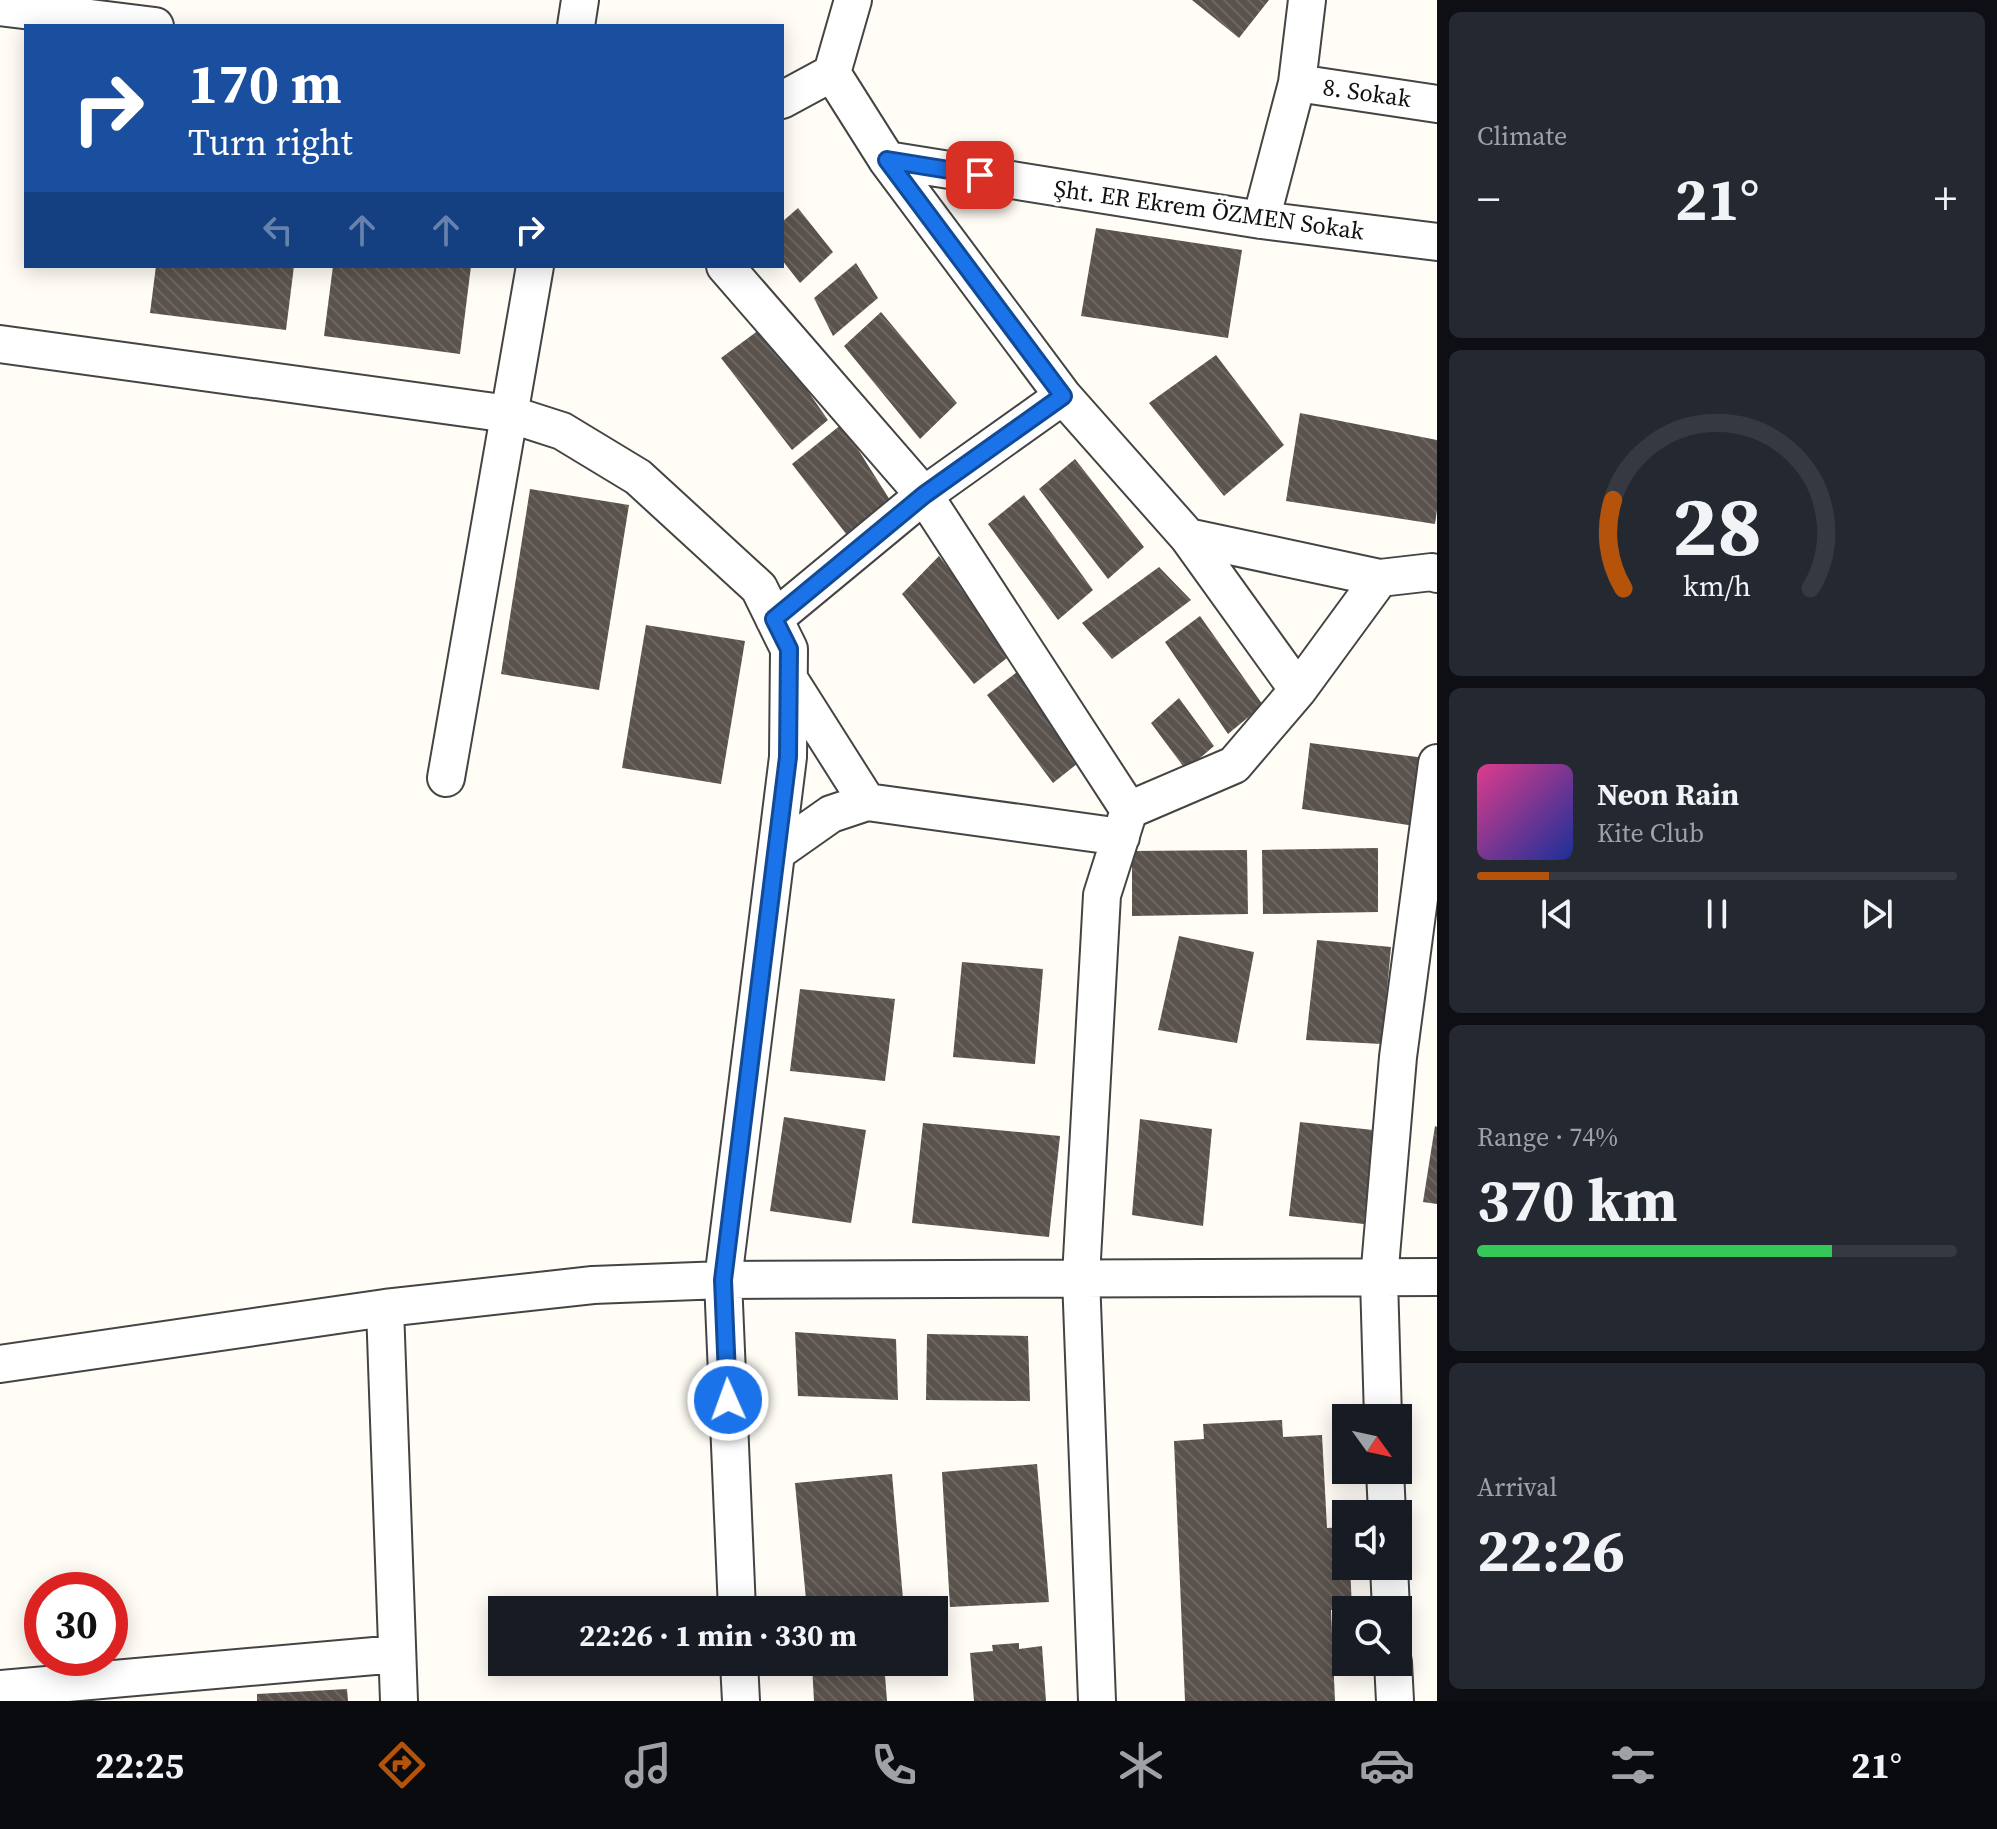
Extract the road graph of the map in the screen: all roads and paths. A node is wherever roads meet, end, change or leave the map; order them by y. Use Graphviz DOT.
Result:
graph roads {
  1 [pos="580,0"];
  2 [pos="853,0"];
  3 [pos="1307,0"];
  4 [pos="0,7"];
  5 [pos="139,24"];
  6 [pos="576,24"];
  7 [pos="832,73"];
  8 [pos="1297,83"];
  9 [pos="784,99"];
  10 [pos="1437,104"];
  11 [pos="887,160"];
  12 [pos="1261,220"];
  13 [pos="1437,242"];
  14 [pos="537,268"];
  15 [pos="727,268"];
  16 [pos="0,344"];
  17 [pos="1063,396"];
  18 [pos="509,414"];
  19 [pos="924,495"];
  20 [pos="1188,537"];
  21 [pos="1435,565"];
  22 [pos="1380,578"];
  23 [pos="774,619"];
  24 [pos="788,678"];
  25 [pos="1298,690"];
  26 [pos="1437,763"];
  27 [pos="446,778"];
  28 [pos="867,802"];
  29 [pos="1125,824"];
  30 [pos="777,852"];
  31 [pos="1081,1277"];
  32 [pos="1437,1277"];
  33 [pos="1379,1279"];
  34 [pos="723,1280"];
  35 [pos="385,1308"];
  36 [pos="0,1364"];
  37 [pos="1383,1404"];
  38 [pos="736,1596"];
  39 [pos="397,1654"];
  40 [pos="740,1676"];
  41 [pos="1394,1676"];
  42 [pos="0,1689"];
  43 [pos="94,1691"];
  44 [pos="399,1701"];
  45 [pos="741,1701"];
  46 [pos="1097,1701"];
  47 [pos="1395,1701"];
  1 -- 6 [label="street"];
  2 -- 7 [label="street"];
  3 -- 8 [label="street"];
  4 -- 5 [label="street"];
  7 -- 9 [label="street"];
  7 -- 11 [label="street"];
  8 -- 10 [label="street, 8. Sokak"];
  8 -- 12 [label="street"];
  11 -- 12 [label="street, Şht. ER Ekrem ÖZMEN Sokak"];
  11 -- 17 [label="street"];
  12 -- 13 [label="street, Şht. ER Ekrem ÖZMEN Sokak"];
  14 -- 18 [label="street"];
  15 -- 19 [label="street"];
  16 -- 18 [label="street"];
  17 -- 19 [label="street"];
  17 -- 20 [label="street"];
  18 -- 23 [label="street"];
  18 -- 27 [label="street"];
  19 -- 23 [label="street"];
  19 -- 29 [label="street"];
  20 -- 22 [label="street"];
  20 -- 25 [label="street"];
  21 -- 22 [label="street"];
  22 -- 25 [label="street"];
  23 -- 24 [label="street"];
  24 -- 28 [label="street"];
  24 -- 30 [label="street"];
  25 -- 29 [label="street"];
  26 -- 33 [label="street"];
  28 -- 29 [label="street"];
  28 -- 30 [label="street"];
  29 -- 31 [label="street"];
  30 -- 34 [label="street"];
  31 -- 33 [label="street"];
  31 -- 34 [label="street"];
  31 -- 46 [label="street"];
  32 -- 33 [label="street"];
  33 -- 37 [label="street"];
  34 -- 35 [label="street"];
  34 -- 38 [label="street"];
  35 -- 36 [label="street"];
  35 -- 39 [label="street"];
  39 -- 43 [label="street"];
  39 -- 44 [label="street"];
  40 -- 45 [label="street"];
  41 -- 47 [label="street"];
  42 -- 43 [label="street"];
}
